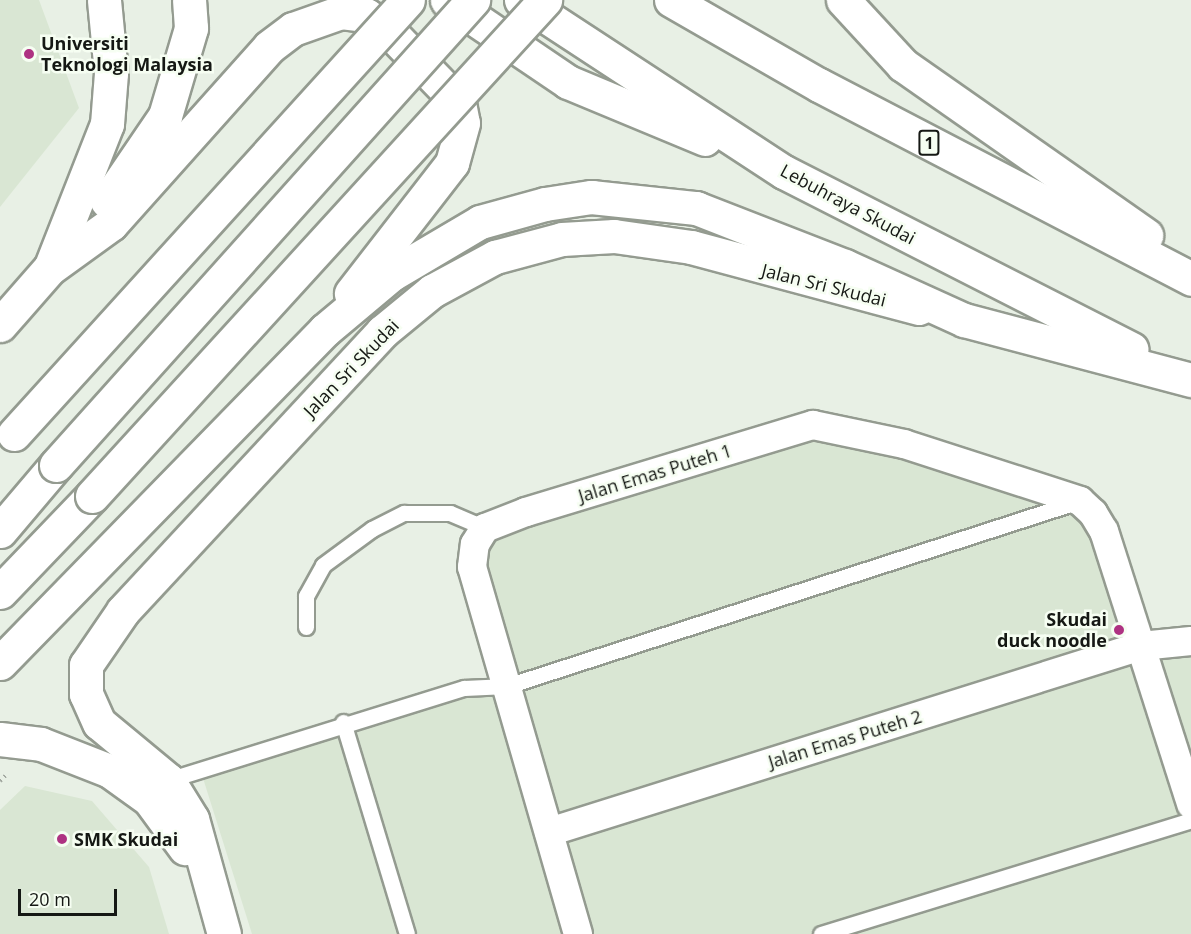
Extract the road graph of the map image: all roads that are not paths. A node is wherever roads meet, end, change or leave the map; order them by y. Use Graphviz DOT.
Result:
graph roads {
  1 [pos="104,0"];
  2 [pos="189,0"];
  3 [pos="408,0"];
  4 [pos="447,0"];
  5 [pos="473,0"];
  6 [pos="521,0"];
  7 [pos="545,0"];
  8 [pos="671,0"];
  9 [pos="843,0"];
  10 [pos="784,172"];
  11 [pos="1191,267"];
  12 [pos="50,268"];
  13 [pos="1191,279"];
  14 [pos="964,320"];
  15 [pos="0,325"];
  16 [pos="325,330"];
  17 [pos="1191,380"];
  18 [pos="7,443"];
  19 [pos="1080,501"];
  20 [pos="485,528"];
  21 [pos="0,531"];
  22 [pos="0,592"];
  23 [pos="306,627"];
  24 [pos="1191,641"];
  25 [pos="1142,646"];
  26 [pos="0,663"];
  27 [pos="507,686"];
  28 [pos="343,722"];
  29 [pos="0,739"];
  30 [pos="168,780"];
  31 [pos="1191,804"];
  32 [pos="1191,820"];
  33 [pos="549,832"];
  34 [pos="208,889"];
  35 [pos="224,934"];
  36 [pos="407,934"];
  37 [pos="578,934"];
  38 [pos="821,934"];
  1 -- 12 [label="main road"];
  2 -- 12 [label="main road"];
  3 -- 18 [label="main road, bridge"];
  4 -- 10 [label="main road"];
  5 -- 21 [label="main road, bridge"];
  6 -- 10 [label="main road, Lebuhraya Skudai"];
  7 -- 22 [label="main road, bridge"];
  8 -- 13 [label="main road, 1"];
  9 -- 11 [label="main road"];
  10 -- 17 [label="main road, Lebuhraya Skudai"];
  12 -- 15 [label="main road"];
  12 -- 16 [label="main road"];
  14 -- 16 [label="main road"];
  14 -- 17 [label="main road"];
  14 -- 30 [label="main road, Jalan Sri Skudai"];
  16 -- 26 [label="main road"];
  19 -- 20 [label="street, Jalan Emas Puteh 1"];
  19 -- 25 [label="street"];
  19 -- 27 [label="lane"];
  20 -- 23 [label="lane"];
  20 -- 27 [label="street"];
  24 -- 25 [label="street, Jalan Emas Puteh 2"];
  25 -- 31 [label="street"];
  25 -- 33 [label="street, Jalan Emas Puteh 2"];
  27 -- 28 [label="lane"];
  27 -- 33 [label="street"];
  28 -- 30 [label="lane"];
  28 -- 36 [label="lane"];
  29 -- 34 [label="main road, Jalan Sri Skudai"];
  30 -- 34 [label="main road, Jalan Sri Skudai"];
  32 -- 38 [label="lane"];
  33 -- 37 [label="street"];
  34 -- 35 [label="main road, Jalan Sri Skudai"];
}
